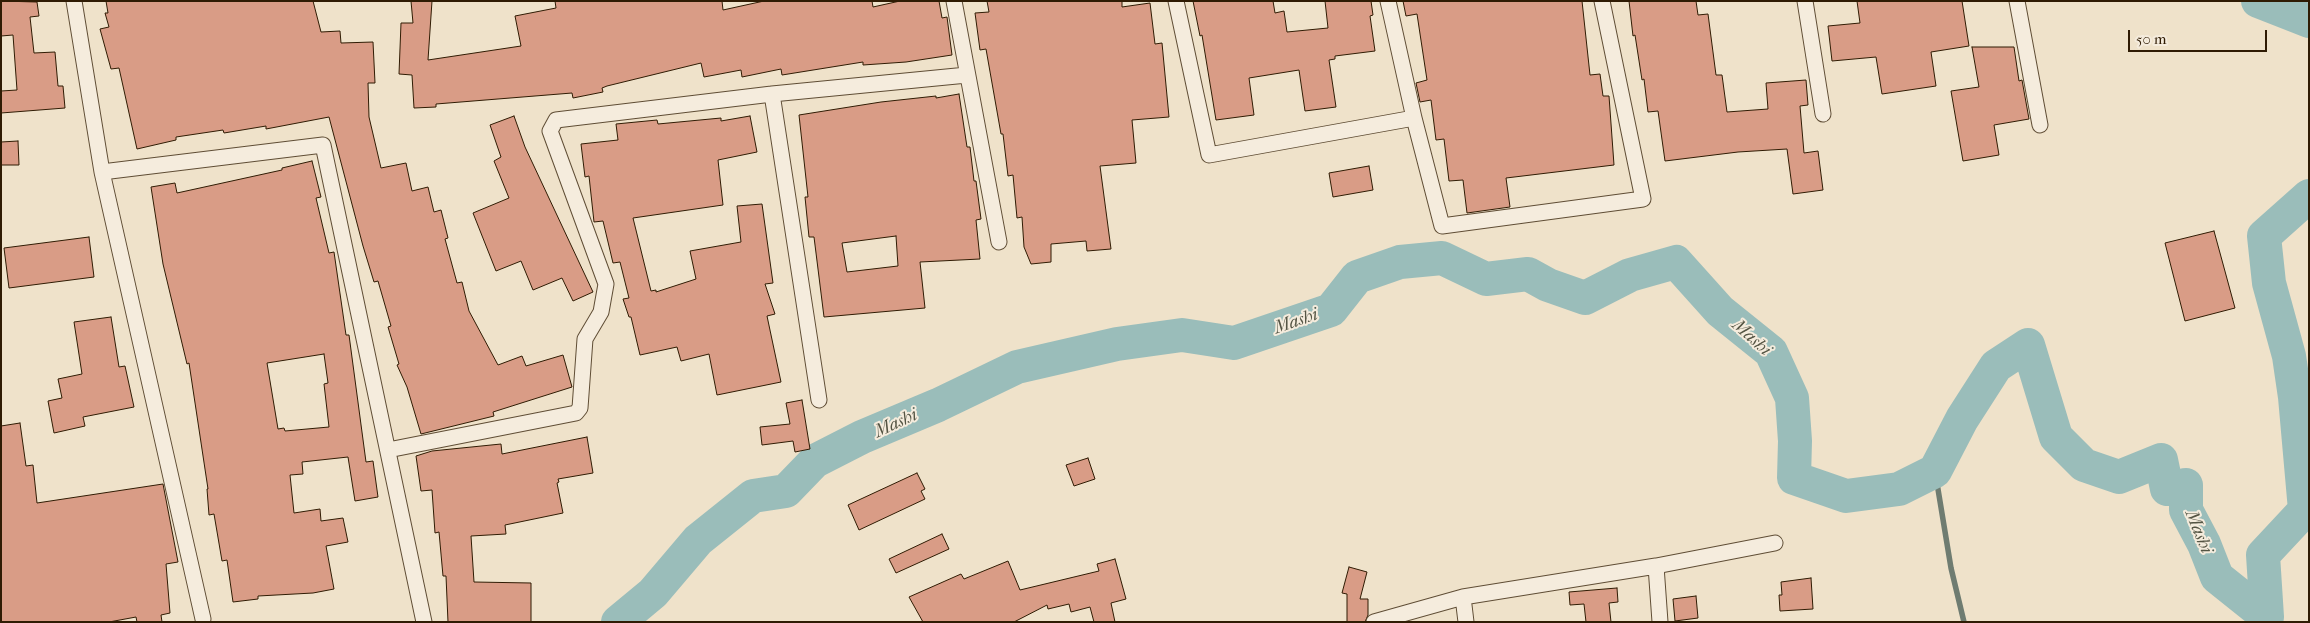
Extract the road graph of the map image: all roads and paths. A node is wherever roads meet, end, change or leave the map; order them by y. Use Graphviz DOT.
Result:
graph roads {
  1 [pos="74,1"];
  2 [pos="954,1"];
  3 [pos="1176,1"];
  4 [pos="1388,1"];
  5 [pos="1602,1"];
  6 [pos="1805,1"];
  7 [pos="2017,1"];
  8 [pos="967,75"];
  9 [pos="772,94"];
  10 [pos="1823,114"];
  11 [pos="1414,118"];
  12 [pos="2040,125"];
  13 [pos="102,172"];
  14 [pos="1000,242"];
  15 [pos="819,400"];
  16 [pos="388,450"];
  17 [pos="1774,543"];
  18 [pos="1656,566"];
  19 [pos="1463,597"];
  20 [pos="203,619"];
  21 [pos="424,622"];
  22 [pos="1374,622"];
  23 [pos="1466,622"];
  24 [pos="1660,622"];
  1 -- 13 [label="street"];
  2 -- 8 [label="street"];
  3 -- 11 [label="street"];
  4 -- 11 [label="street"];
  5 -- 11 [label="street"];
  6 -- 10 [label="street"];
  7 -- 12 [label="street"];
  8 -- 9 [label="street"];
  8 -- 14 [label="street"];
  9 -- 15 [label="street"];
  9 -- 16 [label="street"];
  13 -- 16 [label="street"];
  13 -- 20 [label="street"];
  16 -- 21 [label="street"];
  17 -- 18 [label="street"];
  18 -- 19 [label="street"];
  18 -- 24 [label="street"];
  19 -- 22 [label="street"];
  19 -- 23 [label="street"];
}
